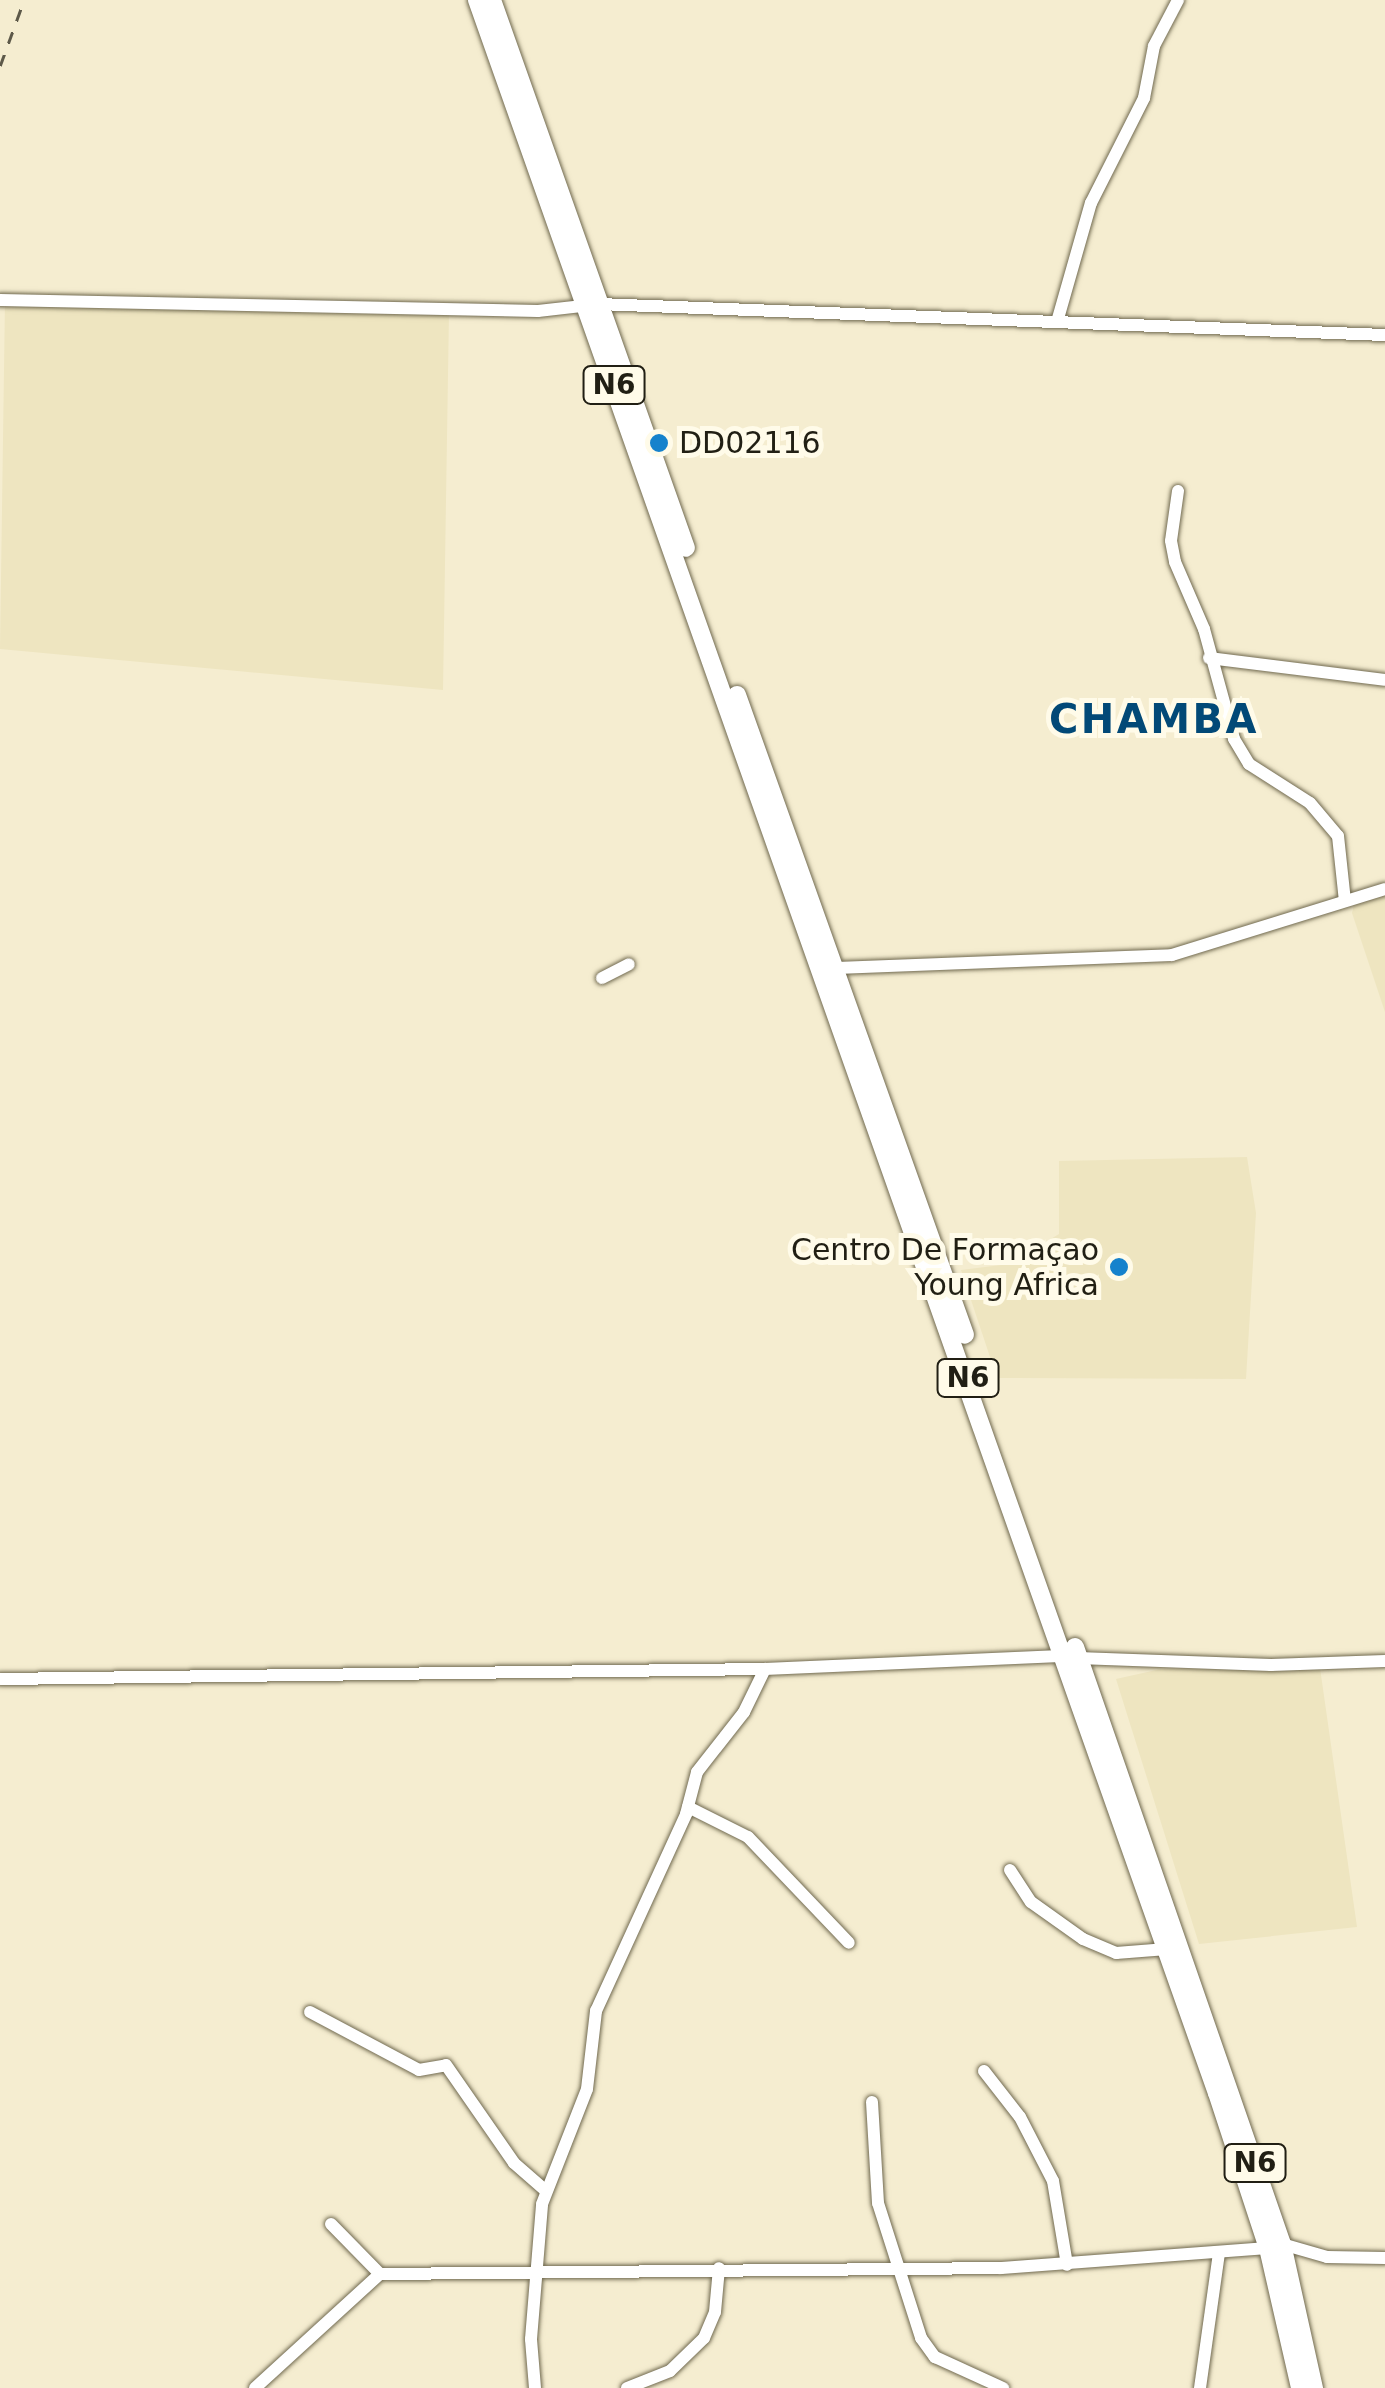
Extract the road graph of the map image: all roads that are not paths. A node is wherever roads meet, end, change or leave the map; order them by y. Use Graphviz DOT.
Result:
graph roads {
  1 [pos="477,0"];
  2 [pos="492,0"];
  3 [pos="1178,0"];
  4 [pos="0,300"];
  5 [pos="592,305"];
  6 [pos="1057,322"];
  7 [pos="1385,335"];
  8 [pos="1178,491"];
  9 [pos="1209,658"];
  10 [pos="1385,680"];
  11 [pos="1385,888"];
  12 [pos="1345,902"];
  13 [pos="629,964"];
  14 [pos="836,968"];
  15 [pos="602,978"];
  16 [pos="1072,1657"];
  17 [pos="1385,1660"];
  18 [pos="764,1668"];
  19 [pos="0,1679"];
  20 [pos="688,1806"];
  21 [pos="1010,1870"];
  22 [pos="849,1942"];
  23 [pos="1167,1949"];
  24 [pos="310,2012"];
  25 [pos="984,2072"];
  26 [pos="872,2102"];
  27 [pos="546,2191"];
  28 [pos="331,2224"];
  29 [pos="1275,2246"];
  30 [pos="1219,2252"];
  31 [pos="1385,2258"];
  32 [pos="1067,2265"];
  33 [pos="538,2268"];
  34 [pos="719,2268"];
  35 [pos="896,2268"];
  36 [pos="380,2274"];
  37 [pos="255,2388"];
  38 [pos="535,2388"];
  39 [pos="626,2388"];
  40 [pos="1004,2388"];
  41 [pos="1200,2388"];
  42 [pos="1300,2388"];
  43 [pos="1314,2388"];
  1 -- 5 [label="highway, N6"];
  2 -- 5 [label="highway, N6"];
  3 -- 6 [label="street"];
  4 -- 5 [label="street"];
  5 -- 6 [label="street"];
  5 -- 14 [label="highway, N6"];
  5 -- 16 [label="highway, N6"];
  6 -- 7 [label="street"];
  8 -- 9 [label="street"];
  9 -- 10 [label="street"];
  9 -- 12 [label="street"];
  11 -- 12 [label="street"];
  12 -- 14 [label="street"];
  13 -- 15 [label="street"];
  14 -- 16 [label="highway, N6"];
  16 -- 17 [label="street"];
  16 -- 18 [label="street"];
  16 -- 23 [label="highway, N6"];
  16 -- 29 [label="highway, N6"];
  18 -- 19 [label="street"];
  18 -- 20 [label="street"];
  20 -- 22 [label="street"];
  20 -- 27 [label="street"];
  21 -- 23 [label="street"];
  23 -- 29 [label="highway, N6"];
  24 -- 27 [label="street"];
  25 -- 32 [label="street"];
  26 -- 35 [label="street"];
  27 -- 33 [label="street"];
  28 -- 36 [label="street"];
  29 -- 30 [label="street"];
  29 -- 31 [label="street"];
  29 -- 42 [label="highway, N6"];
  29 -- 43 [label="highway, N6"];
  30 -- 32 [label="street"];
  30 -- 41 [label="street"];
  32 -- 35 [label="street"];
  33 -- 34 [label="street"];
  33 -- 36 [label="street"];
  33 -- 38 [label="street"];
  34 -- 35 [label="street"];
  34 -- 39 [label="street"];
  35 -- 40 [label="street"];
  36 -- 37 [label="street"];
}
